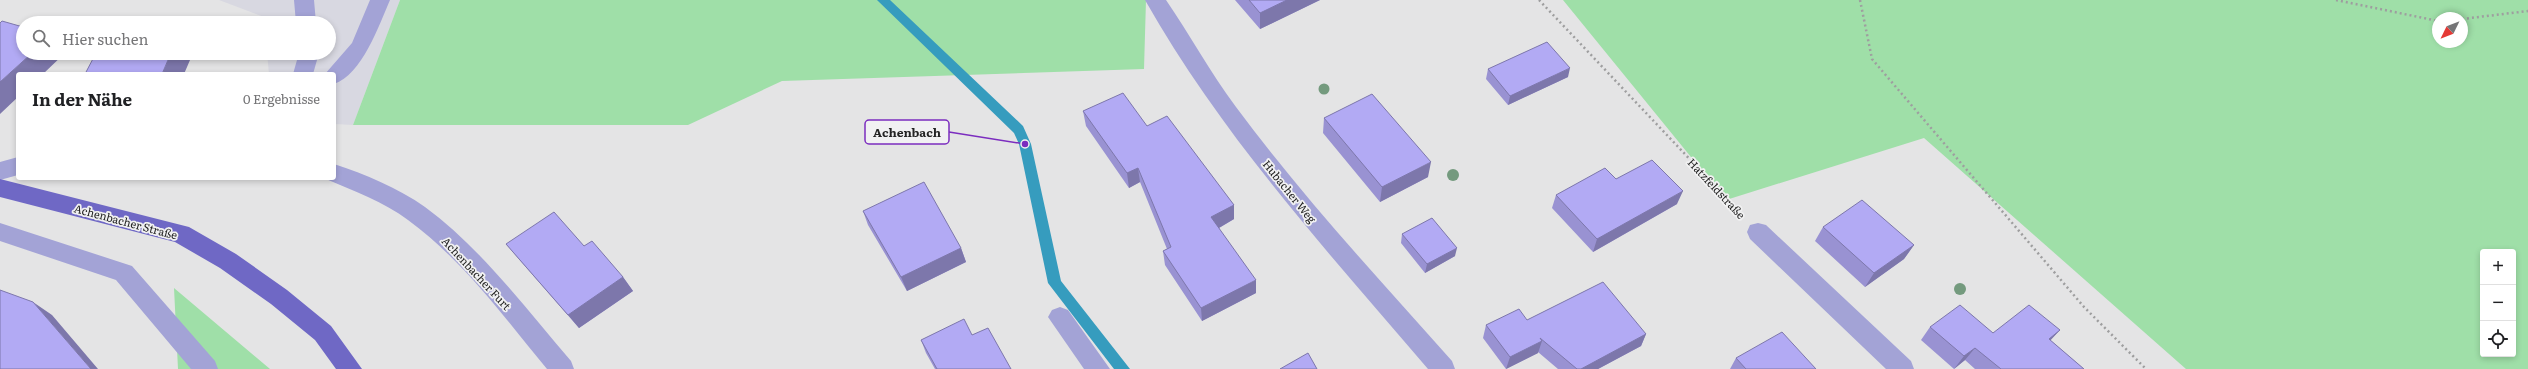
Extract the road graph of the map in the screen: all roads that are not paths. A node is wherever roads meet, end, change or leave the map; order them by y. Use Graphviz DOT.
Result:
graph roads {
  1 [pos="304,0"];
  2 [pos="380,0"];
  3 [pos="1155,0"];
  4 [pos="305,16"];
  5 [pos="310,60"];
  6 [pos="304,72"];
  7 [pos="336,74"];
  8 [pos="16,167"];
  9 [pos="0,171"];
  10 [pos="336,174"];
  11 [pos="0,188"];
  12 [pos="0,232"];
  13 [pos="1758,232"];
  14 [pos="1060,317"];
  15 [pos="206,369"];
  16 [pos="350,369"];
  17 [pos="562,369"];
  18 [pos="1098,369"];
  19 [pos="1443,369"];
  20 [pos="1902,369"];
  1 -- 4 [label="street"];
  2 -- 7 [label="street"];
  3 -- 19 [label="street, Hubacher Weg"];
  5 -- 6 [label="street"];
  8 -- 9 [label="street"];
  10 -- 17 [label="street, Achenbacher Furt"];
  11 -- 16 [label="main road, Achenbacher Straße"];
  12 -- 15 [label="street"];
  13 -- 20 [label="street"];
  14 -- 18 [label="street"];
}
